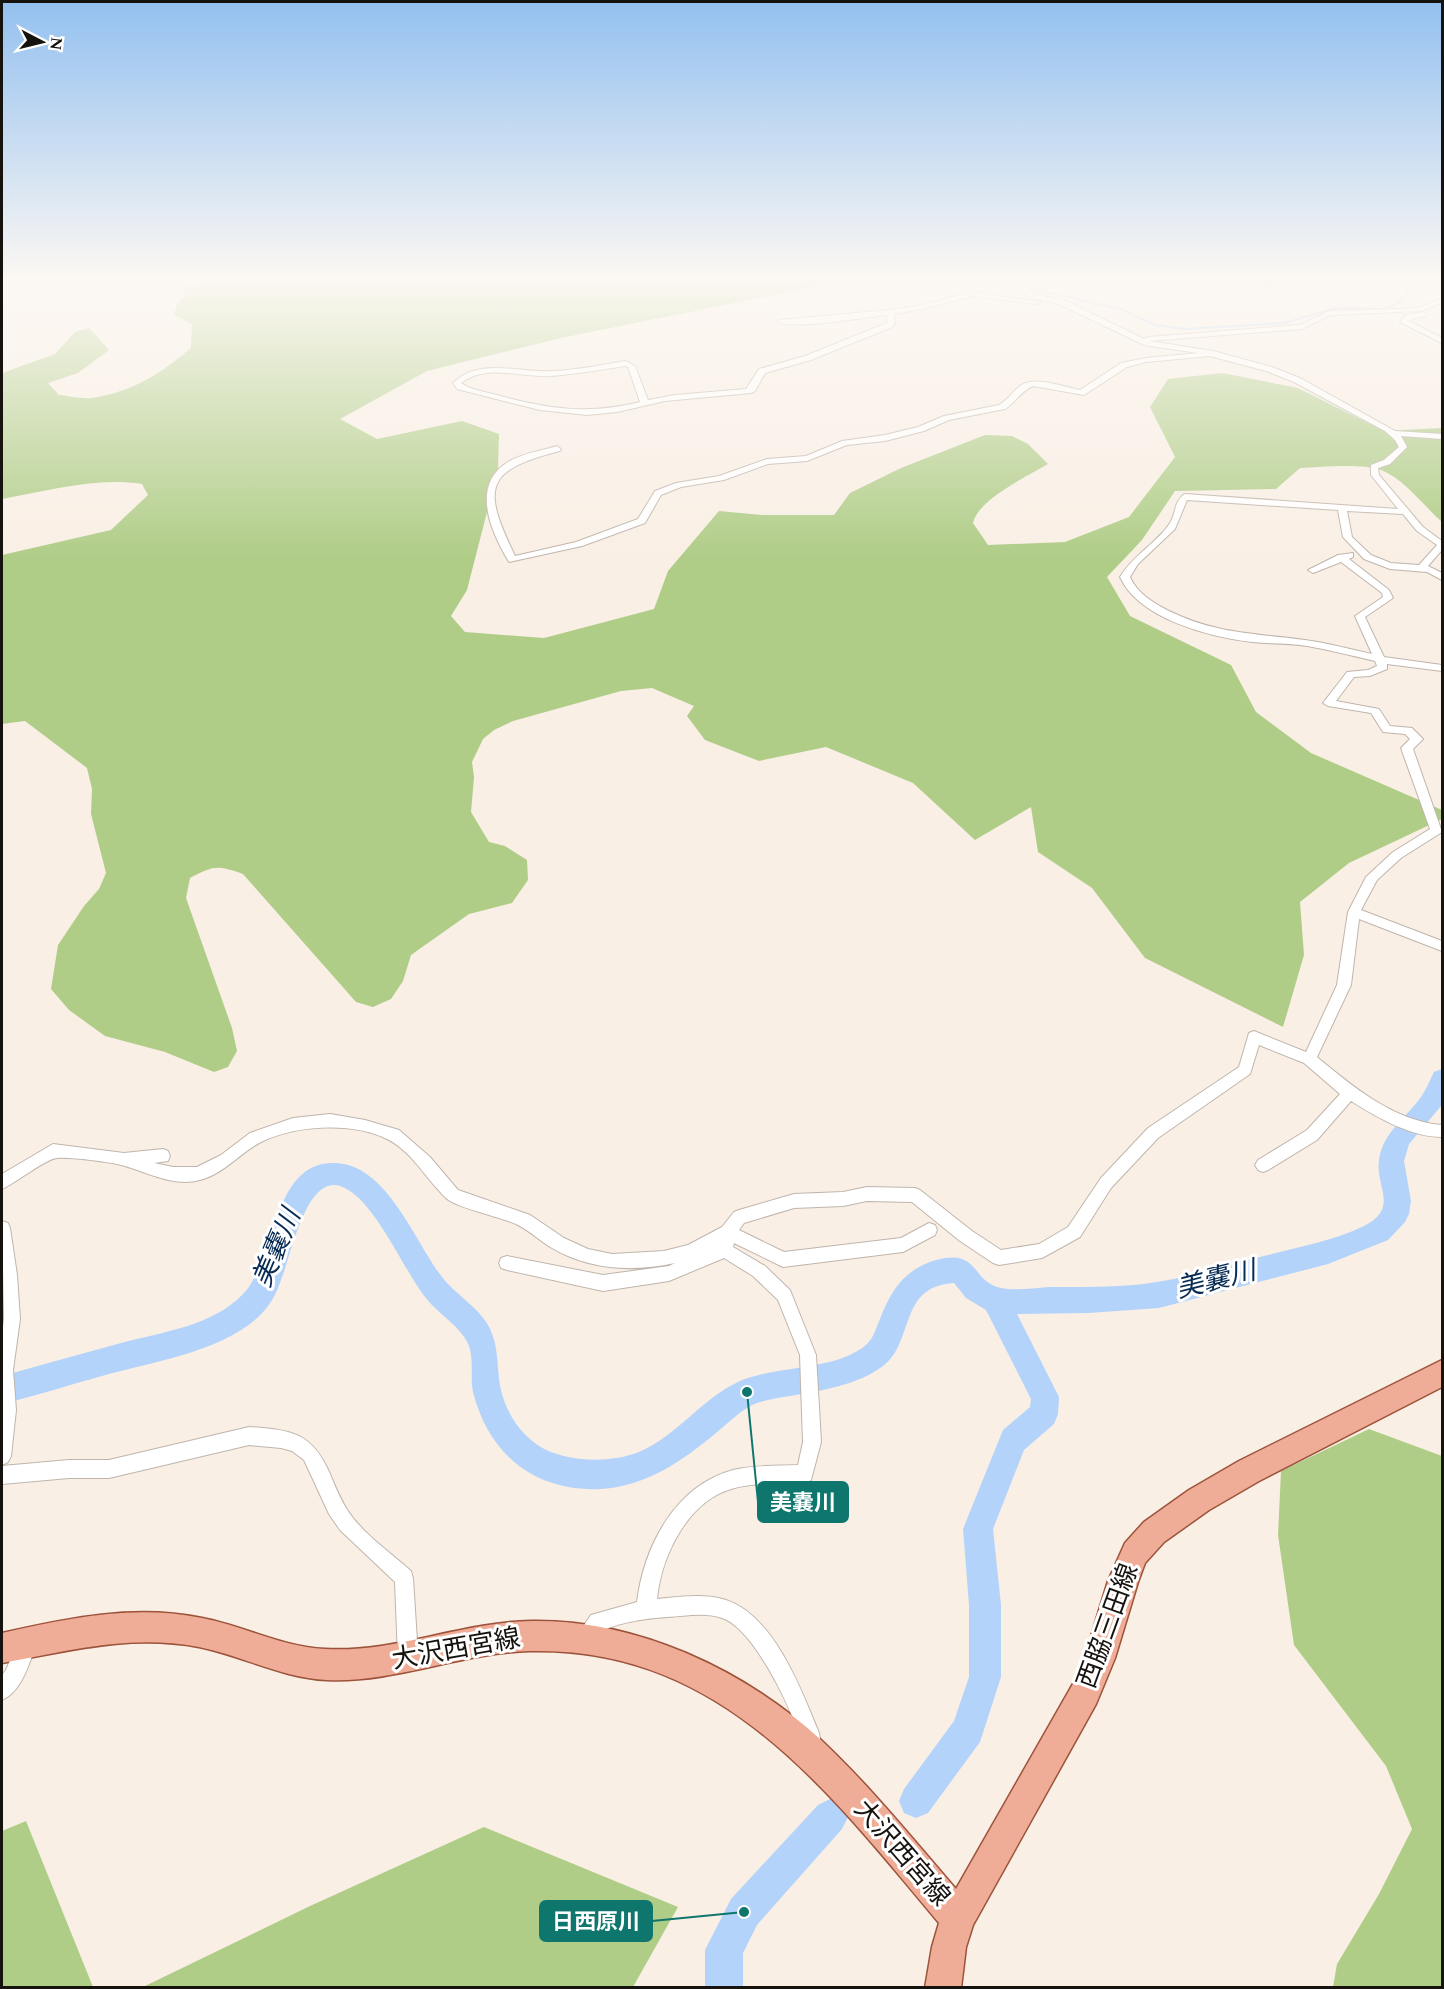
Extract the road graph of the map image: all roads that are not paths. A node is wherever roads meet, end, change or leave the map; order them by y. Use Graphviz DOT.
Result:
graph roads {
  1 [pos="490,371"];
  2 [pos="504,371"];
  3 [pos="566,371"];
  4 [pos="633,371"];
  5 [pos="763,371"];
  6 [pos="1114,371"];
  7 [pos="1271,371"];
  8 [pos="645,404"];
  9 [pos="1394,433"];
  10 [pos="1443,436"];
  11 [pos="557,449"];
  12 [pos="1342,506"];
  13 [pos="1407,512"];
  14 [pos="1442,545"];
  15 [pos="1364,550"];
  16 [pos="1341,557"];
  17 [pos="1422,567"];
  18 [pos="1313,570"];
  19 [pos="1443,577"];
  20 [pos="1381,660"];
  21 [pos="1443,668"];
  22 [pos="1354,912"];
  23 [pos="1443,946"];
  24 [pos="1309,1059"];
  25 [pos="1350,1093"];
  26 [pos="1443,1131"];
  27 [pos="164,1156"];
  28 [pos="123,1159"];
  29 [pos="1263,1165"];
  30 [pos="2,1182"];
  31 [pos="2,1228"];
  32 [pos="929,1230"];
  33 [pos="728,1232"];
  34 [pos="725,1250"];
  35 [pos="507,1263"];
  36 [pos="1443,1373"];
  37 [pos="2,1456"];
  38 [pos="2,1475"];
  39 [pos="646,1609"];
  40 [pos="585,1638"];
  41 [pos="14,1644"];
  42 [pos="408,1657"];
  43 [pos="2,1689"];
  44 [pos="813,1756"];
  45 [pos="958,1918"];
  46 [pos="943,1988"];
  1 -- 8 [label="street"];
  2 -- 3 [label="street"];
  4 -- 8 [label="street"];
  5 -- 8 [label="street"];
  6 -- 11 [label="street"];
  7 -- 9 [label="street"];
  9 -- 10 [label="street"];
  9 -- 13 [label="street"];
  12 -- 13 [label="street"];
  12 -- 15 [label="street"];
  12 -- 20 [label="street"];
  13 -- 14 [label="street"];
  14 -- 17 [label="street"];
  15 -- 16 [label="street"];
  15 -- 17 [label="street"];
  16 -- 18 [label="street"];
  16 -- 20 [label="street"];
  17 -- 19 [label="street"];
  20 -- 21 [label="street"];
  20 -- 22 [label="street"];
  22 -- 23 [label="street"];
  22 -- 24 [label="street"];
  24 -- 25 [label="street"];
  24 -- 33 [label="street"];
  25 -- 26 [label="street"];
  25 -- 29 [label="street"];
  27 -- 28 [label="street"];
  28 -- 30 [label="street"];
  28 -- 33 [label="street"];
  31 -- 37 [label="street"];
  32 -- 33 [label="street"];
  33 -- 34 [label="street"];
  34 -- 35 [label="street"];
  34 -- 39 [label="street"];
  36 -- 45 [label="main road, 西脇三田線"];
  38 -- 42 [label="street"];
  39 -- 40 [label="street"];
  39 -- 44 [label="street"];
  40 -- 42 [label="main road, 大沢西宮線"];
  40 -- 44 [label="main road, 大沢西宮線"];
  41 -- 42 [label="main road, 大沢西宮線"];
  41 -- 43 [label="street"];
  44 -- 45 [label="main road, 大沢西宮線"];
  45 -- 46 [label="main road, 西脇三田線"];
}
